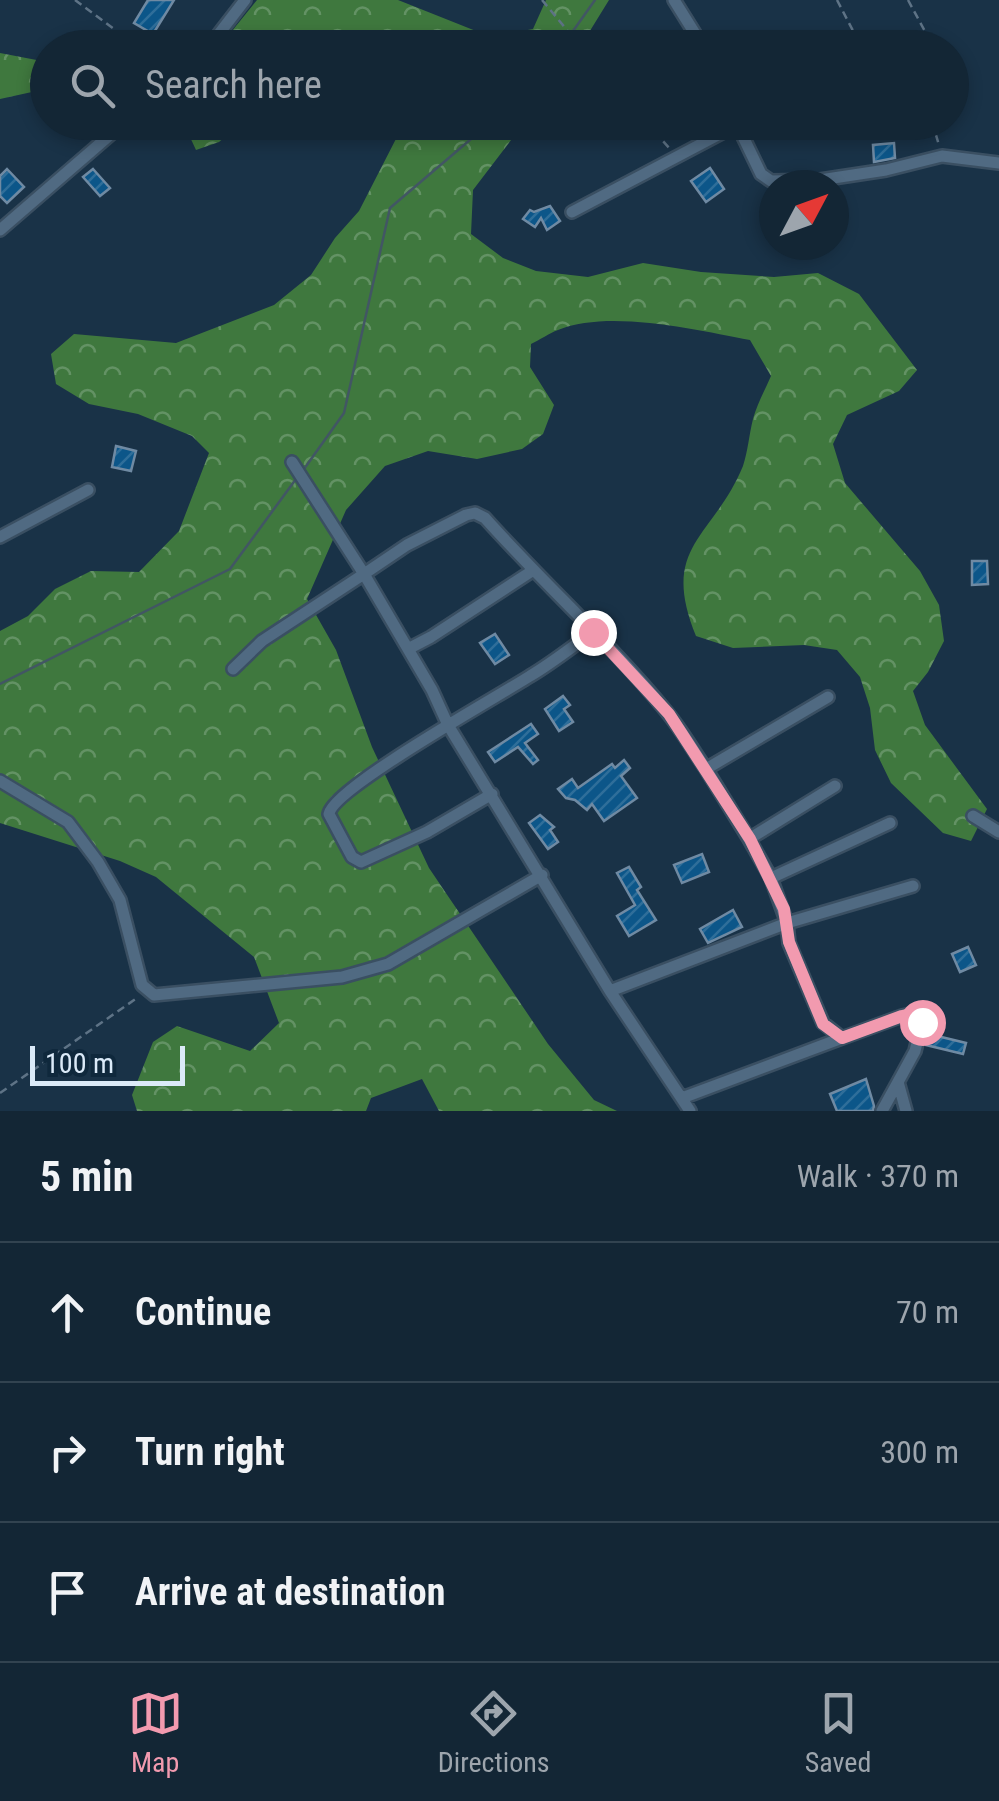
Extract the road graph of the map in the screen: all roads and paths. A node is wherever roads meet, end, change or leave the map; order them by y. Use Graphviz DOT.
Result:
graph roads {
  1 [pos="75,0"];
  2 [pos="245,0"];
  3 [pos="542,0"];
  4 [pos="674,0"];
  5 [pos="837,0"];
  6 [pos="908,0"];
  7 [pos="115,30"];
  8 [pos="222,30"];
  9 [pos="567,30"];
  10 [pos="693,30"];
  11 [pos="853,30"];
  12 [pos="924,30"];
  13 [pos="104,140"];
  14 [pos="662,140"];
  15 [pos="709,140"];
  16 [pos="745,140"];
  17 [pos="937,140"];
  18 [pos="942,156"];
  19 [pos="678,158"];
  20 [pos="999,163"];
  21 [pos="572,212"];
  22 [pos="0,230"];
  23 [pos="292,462"];
  24 [pos="88,490"];
  25 [pos="0,537"];
  26 [pos="532,571"];
  27 [pos="364,574"];
  28 [pos="593,632"];
  29 [pos="408,649"];
  30 [pos="233,669"];
  31 [pos="828,697"];
  32 [pos="448,726"];
  33 [pos="706,769"];
  34 [pos="0,781"];
  35 [pos="835,786"];
  36 [pos="492,794"];
  37 [pos="973,816"];
  38 [pos="890,823"];
  39 [pos="999,832"];
  40 [pos="750,839"];
  41 [pos="542,874"];
  42 [pos="771,878"];
  43 [pos="914,886"];
  44 [pos="787,923"];
  45 [pos="610,990"];
  46 [pos="146,991"];
  47 [pos="842,1038"];
  48 [pos="898,1082"];
  49 [pos="0,1093"];
  50 [pos="682,1098"];
  51 [pos="690,1111"];
  52 [pos="882,1111"];
  53 [pos="906,1111"];
  1 -- 7 [label="path"];
  2 -- 8 [label="street"];
  3 -- 9 [label="path"];
  4 -- 10 [label="street"];
  5 -- 11 [label="path"];
  6 -- 12 [label="path"];
  13 -- 22 [label="street"];
  14 -- 19 [label="path"];
  15 -- 19 [label="street"];
  16 -- 18 [label="street"];
  17 -- 18 [label="path"];
  18 -- 20 [label="street"];
  19 -- 21 [label="street"];
  23 -- 27 [label="street"];
  24 -- 25 [label="street"];
  26 -- 27 [label="street"];
  26 -- 28 [label="street"];
  26 -- 29 [label="street"];
  27 -- 29 [label="street"];
  27 -- 30 [label="street"];
  28 -- 32 [label="street"];
  28 -- 33 [label="street"];
  29 -- 32 [label="street"];
  31 -- 33 [label="street"];
  32 -- 36 [label="street"];
  32 -- 36 [label="street"];
  33 -- 40 [label="street"];
  34 -- 46 [label="street"];
  35 -- 40 [label="street"];
  36 -- 41 [label="street"];
  37 -- 39 [label="street"];
  38 -- 42 [label="street"];
  40 -- 42 [label="street"];
  41 -- 45 [label="street"];
  41 -- 46 [label="street"];
  42 -- 44 [label="street"];
  43 -- 44 [label="street"];
  44 -- 45 [label="street"];
  44 -- 47 [label="street"];
  45 -- 50 [label="street"];
  46 -- 49 [label="path"];
  47 -- 48 [label="street"];
  47 -- 50 [label="street"];
  48 -- 52 [label="street"];
  48 -- 53 [label="street"];
  50 -- 51 [label="street"];
}
